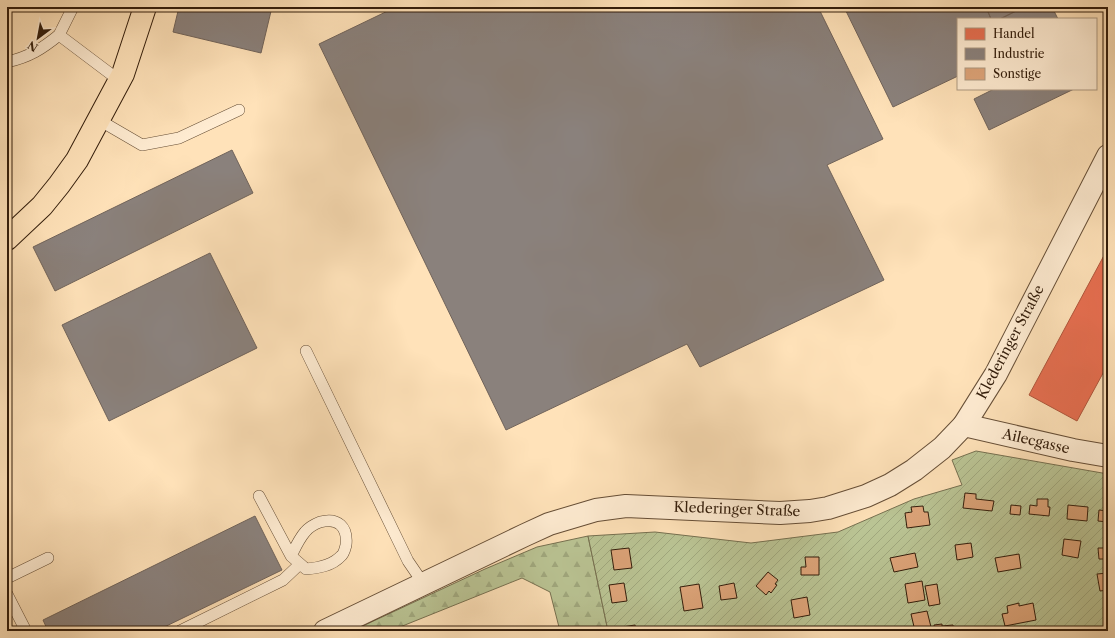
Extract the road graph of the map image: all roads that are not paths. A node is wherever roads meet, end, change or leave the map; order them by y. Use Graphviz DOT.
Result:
graph roads {
  1 [pos="73,7"];
  2 [pos="145,7"];
  3 [pos="59,36"];
  4 [pos="7,62"];
  5 [pos="120,81"];
  6 [pos="239,110"];
  7 [pos="99,120"];
  8 [pos="1108,156"];
  9 [pos="7,239"];
  10 [pos="306,350"];
  11 [pos="964,425"];
  12 [pos="1108,456"];
  13 [pos="259,496"];
  14 [pos="291,556"];
  15 [pos="48,558"];
  16 [pos="300,564"];
  17 [pos="7,578"];
  18 [pos="423,583"];
  19 [pos="7,594"];
  20 [pos="26,631"];
  21 [pos="180,631"];
  22 [pos="325,631"];
  1 -- 3 [label="lane"];
  2 -- 5 [label="main road"];
  3 -- 4 [label="lane"];
  3 -- 5 [label="lane"];
  5 -- 7 [label="main road"];
  6 -- 7 [label="lane"];
  7 -- 9 [label="main road"];
  8 -- 11 [label="street, Klederinger Straße"];
  10 -- 18 [label="lane"];
  11 -- 12 [label="street, Ailecgasse"];
  11 -- 18 [label="street, Klederinger Straße"];
  13 -- 14 [label="lane"];
  14 -- 16 [label="lane"];
  14 -- 16 [label="lane"];
  15 -- 17 [label="lane"];
  16 -- 21 [label="lane"];
  18 -- 22 [label="street, Klederinger Straße"];
  19 -- 20 [label="lane"];
}
